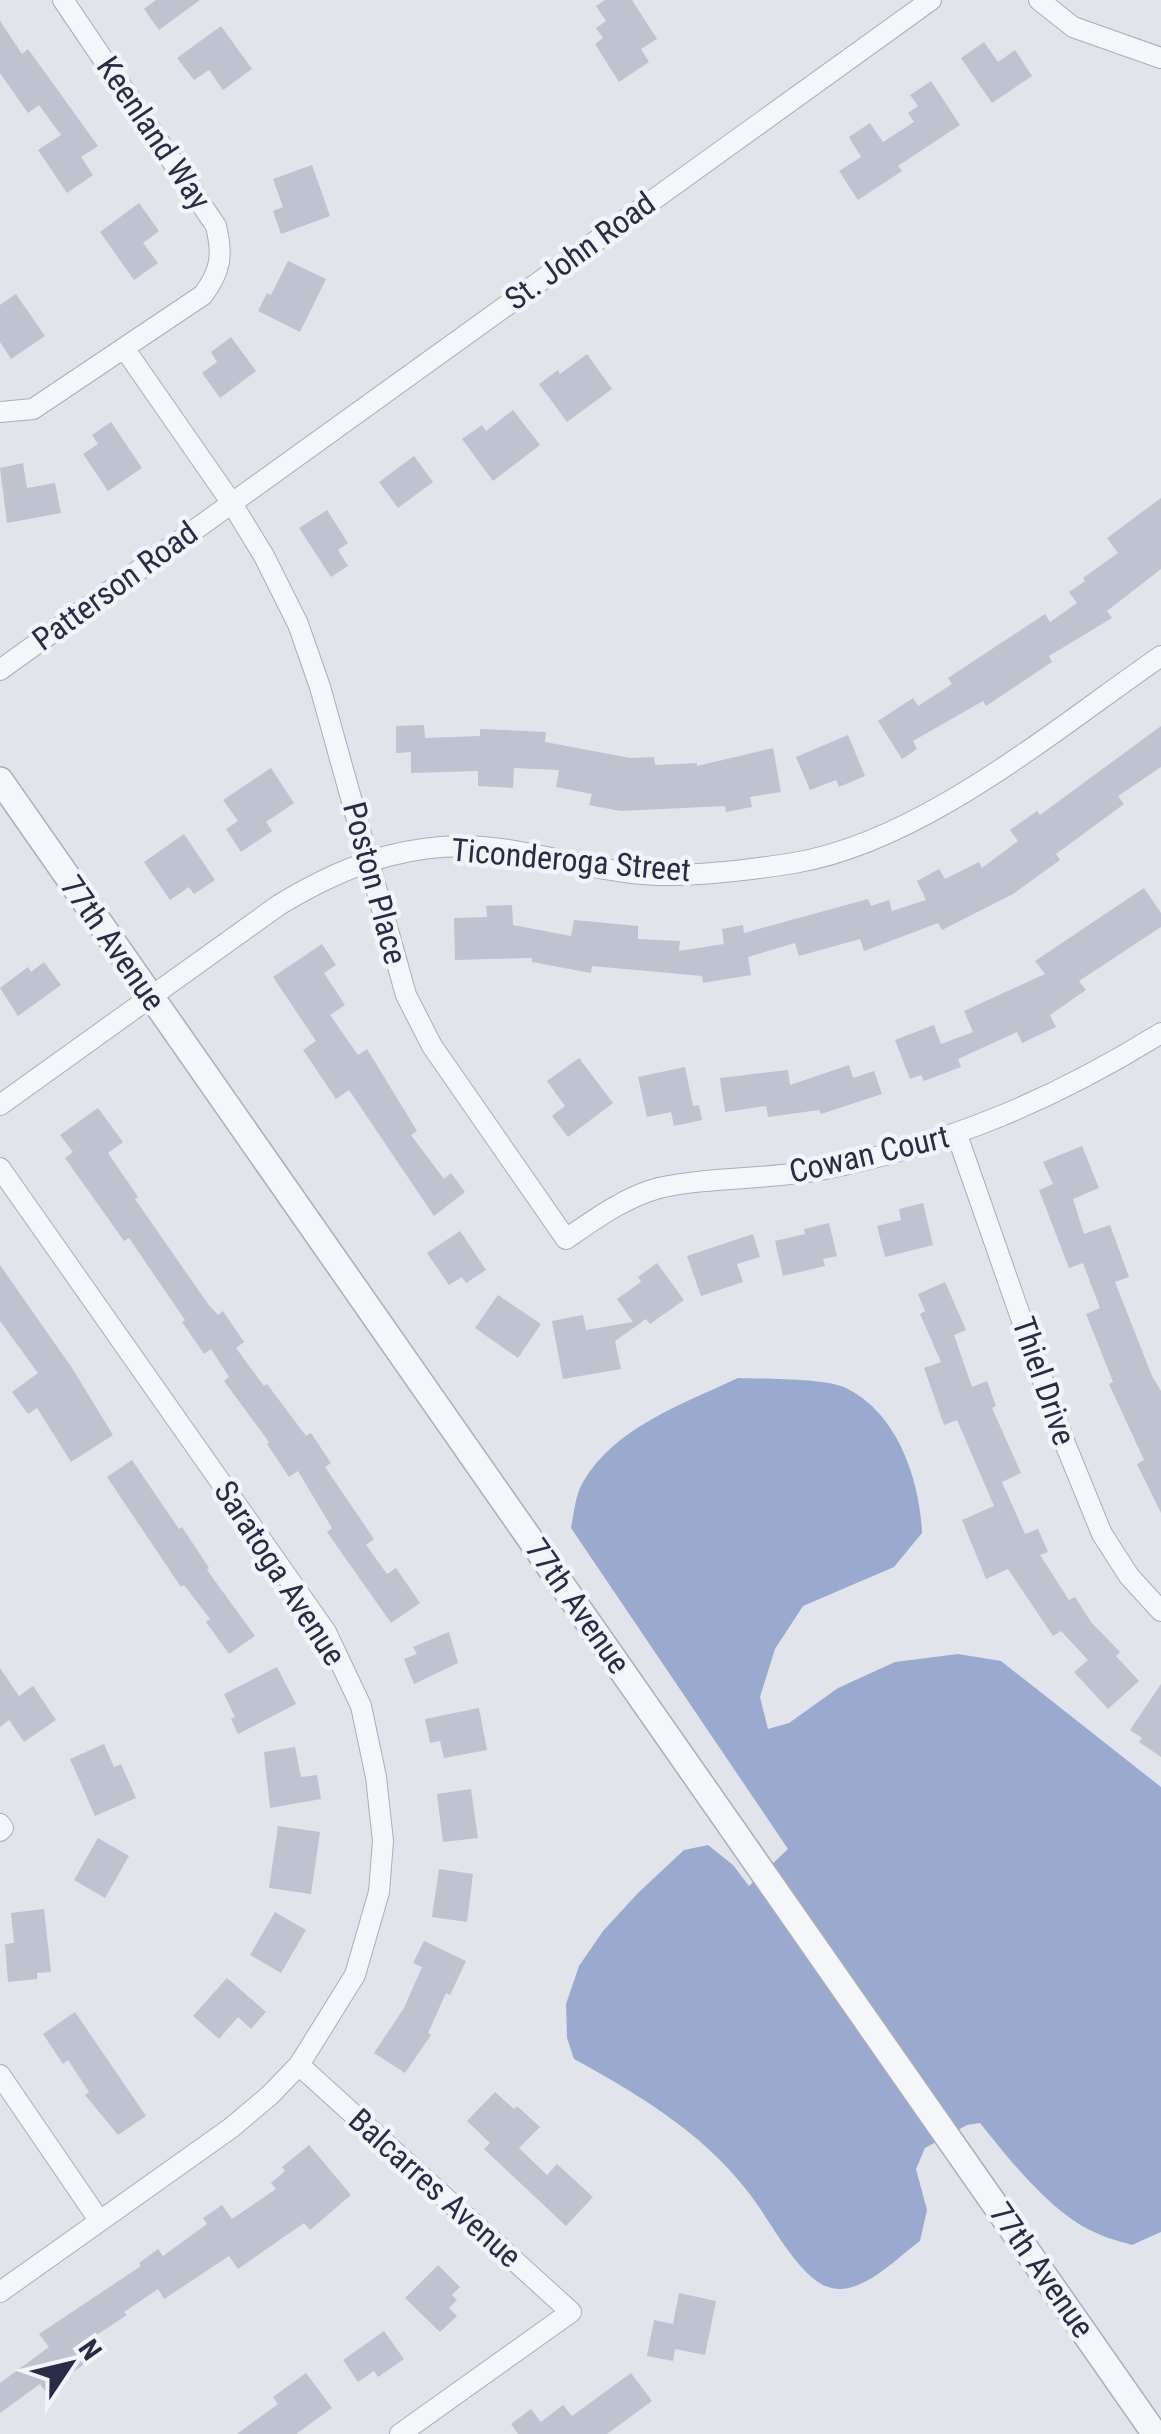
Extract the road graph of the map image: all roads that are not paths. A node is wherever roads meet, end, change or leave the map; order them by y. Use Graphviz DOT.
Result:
graph roads {
  1 [pos="62,0"];
  2 [pos="1038,0"];
  3 [pos="931,1"];
  4 [pos="1161,58"];
  5 [pos="124,348"];
  6 [pos="0,412"];
  7 [pos="231,502"];
  8 [pos="1161,656"];
  9 [pos="0,670"];
  10 [pos="0,780"];
  11 [pos="368,860"];
  12 [pos="150,997"];
  13 [pos="1161,1033"];
  14 [pos="0,1104"];
  15 [pos="957,1136"];
  16 [pos="0,1168"];
  17 [pos="566,1239"];
  18 [pos="1161,1611"];
  19 [pos="299,2065"];
  20 [pos="0,2075"];
  21 [pos="100,2220"];
  22 [pos="0,2292"];
  23 [pos="400,2434"];
  24 [pos="1155,2434"];
  1 -- 5 [label="street, Keenland Way"];
  2 -- 4 [label="street"];
  3 -- 7 [label="street, St. John Road"];
  5 -- 6 [label="street, Keenland Way"];
  5 -- 7 [label="street, Poston Place"];
  7 -- 9 [label="street, Patterson Road"];
  7 -- 11 [label="street, Poston Place"];
  8 -- 11 [label="street, Ticonderoga Street"];
  10 -- 12 [label="street, 77th Avenue"];
  11 -- 12 [label="street, Ticonderoga Street"];
  11 -- 17 [label="street, Poston Place"];
  12 -- 14 [label="street, Ticonderoga Street"];
  12 -- 24 [label="street, 77th Avenue"];
  13 -- 15 [label="street, Cowan Court"];
  15 -- 17 [label="street, Cowan Court"];
  15 -- 18 [label="street, Thiel Drive"];
  16 -- 19 [label="street, Saratoga Avenue"];
  19 -- 21 [label="street, Saratoga Avenue"];
  19 -- 23 [label="street, Balcarres Avenue"];
  20 -- 21 [label="street"];
  21 -- 22 [label="street, Saratoga Avenue"];
}
